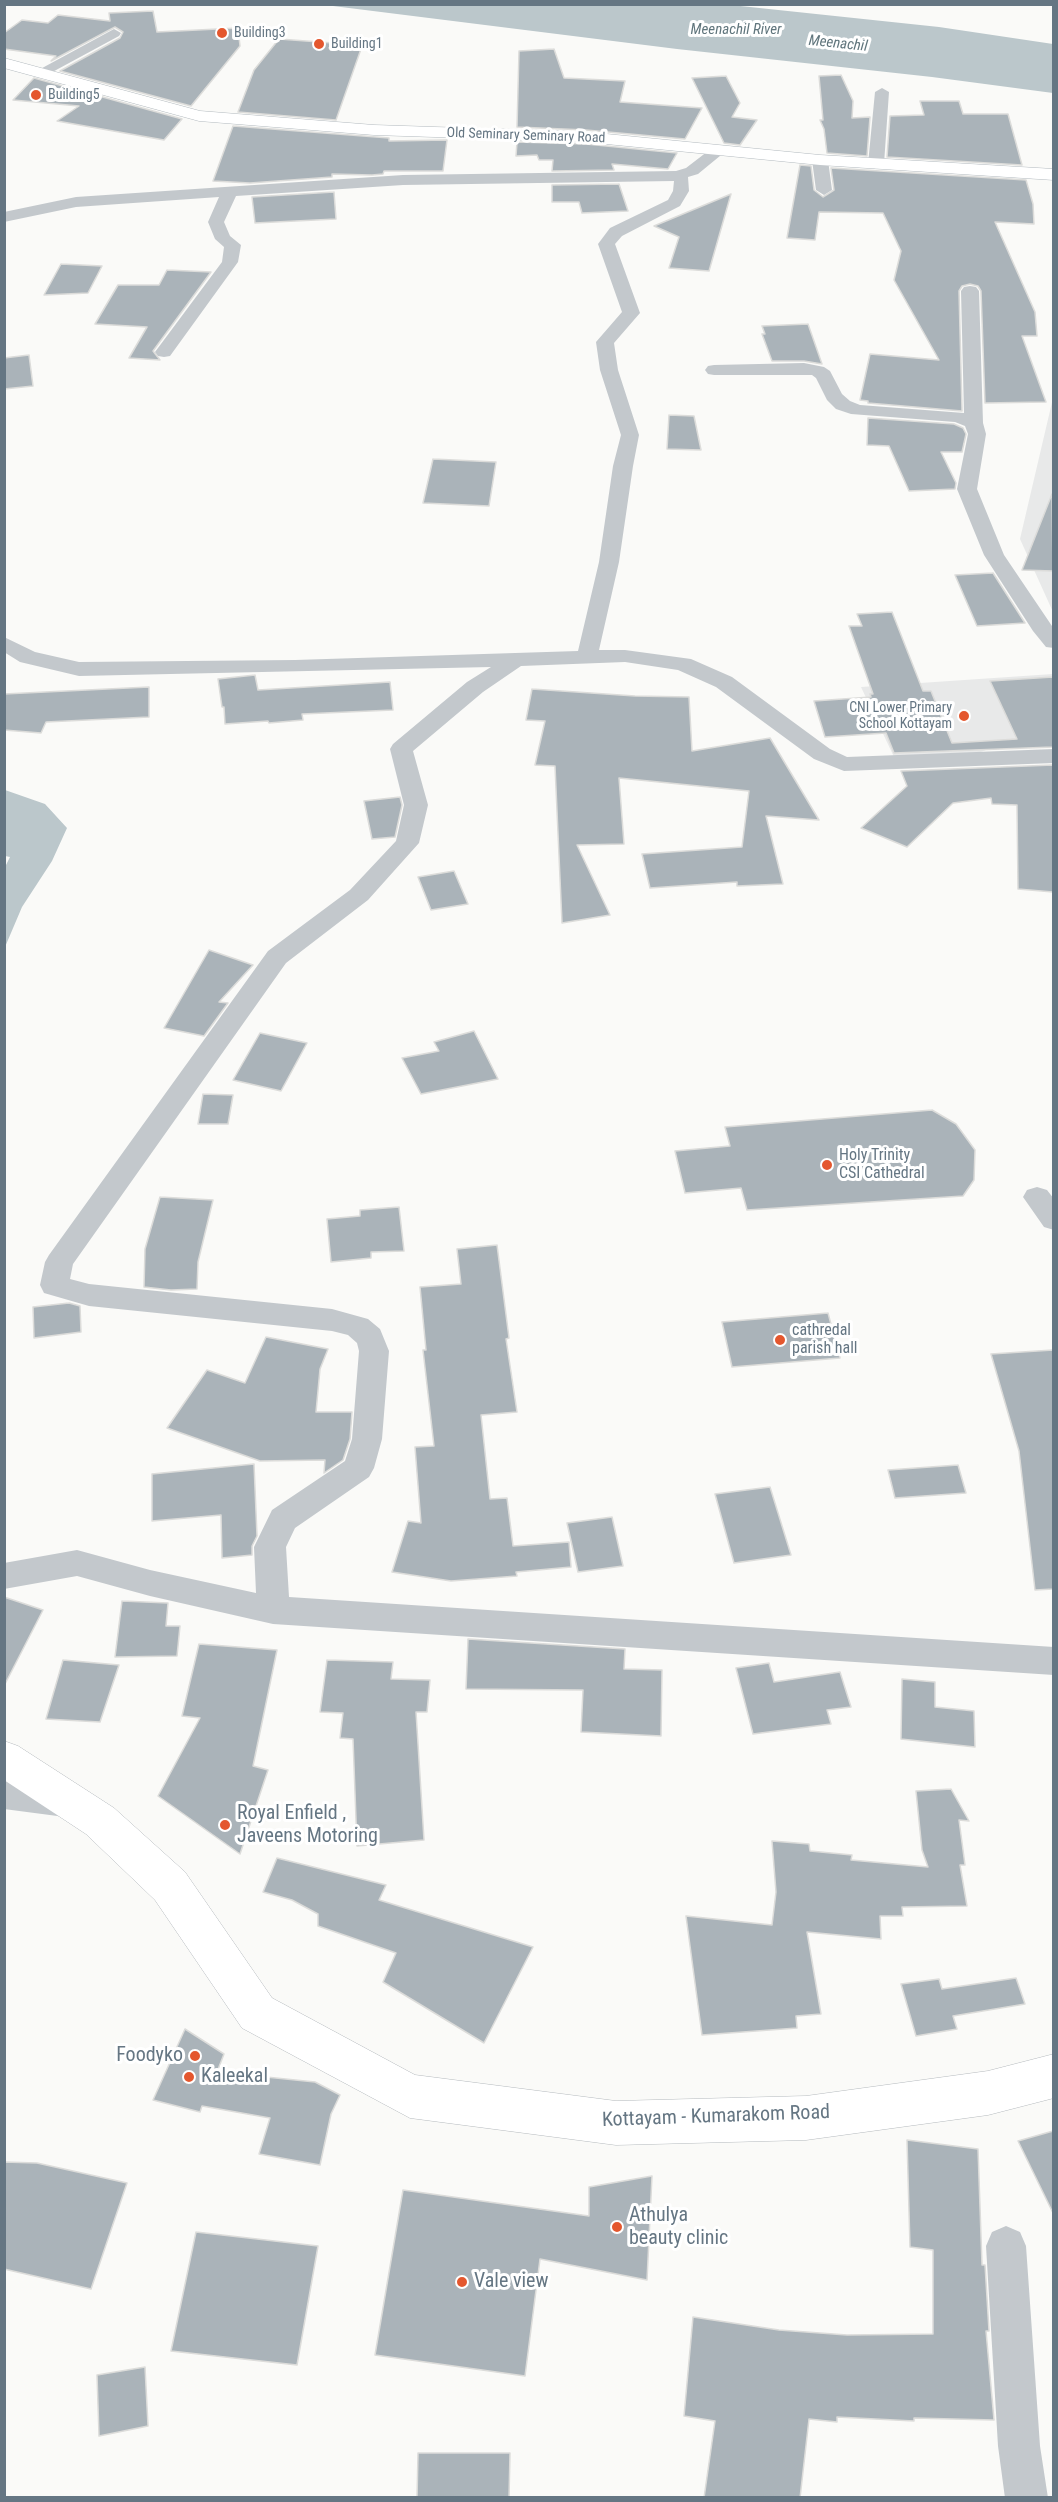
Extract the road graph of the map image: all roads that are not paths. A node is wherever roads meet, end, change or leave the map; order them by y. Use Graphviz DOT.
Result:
graph roads {
  1 [pos="114,33"];
  2 [pos="4,63"];
  3 [pos="40,73"];
  4 [pos="882,92"];
  5 [pos="718,151"];
  6 [pos="820,160"];
  7 [pos="876,164"];
  8 [pos="1053,175"];
  9 [pos="677,176"];
  10 [pos="824,190"];
  11 [pos="230,191"];
  12 [pos="4,216"];
  13 [pos="970,291"];
  14 [pos="164,352"];
  15 [pos="714,370"];
  16 [pos="974,423"];
  17 [pos="1053,642"];
  18 [pos="4,643"];
  19 [pos="587,657"];
  20 [pos="516,659"];
  21 [pos="1053,756"];
  22 [pos="1037,1197"];
  23 [pos="1053,1220"];
  24 [pos="4,1576"];
  25 [pos="273,1610"];
  26 [pos="1053,1661"];
  27 [pos="4,1758"];
  28 [pos="4,1793"];
  29 [pos="72,1803"];
  30 [pos="1053,2076"];
  31 [pos="1006,2247"];
  32 [pos="1027,2498"];
  1 -- 3 [label="street"];
  2 -- 3 [label="main road, Old Seminary Seminary Road"];
  3 -- 5 [label="main road, Old Seminary Seminary Road"];
  4 -- 7 [label="street"];
  5 -- 6 [label="main road, Old Seminary Seminary Road"];
  5 -- 9 [label="street"];
  6 -- 7 [label="main road, Old Seminary Seminary Road"];
  6 -- 10 [label="street"];
  7 -- 8 [label="main road, Old Seminary Seminary Road"];
  9 -- 11 [label="street"];
  9 -- 19 [label="street"];
  11 -- 12 [label="street"];
  11 -- 14 [label="street"];
  13 -- 16 [label="street"];
  15 -- 16 [label="street"];
  16 -- 17 [label="street"];
  18 -- 20 [label="street"];
  19 -- 20 [label="street"];
  19 -- 21 [label="street"];
  20 -- 25 [label="street"];
  22 -- 23 [label="street"];
  24 -- 25 [label="street"];
  25 -- 26 [label="street"];
  27 -- 29 [label="main road, Kottayam - Kumarakom Road"];
  28 -- 29 [label="street"];
  29 -- 30 [label="main road, Kottayam - Kumarakom Road"];
  31 -- 32 [label="street"];
}
